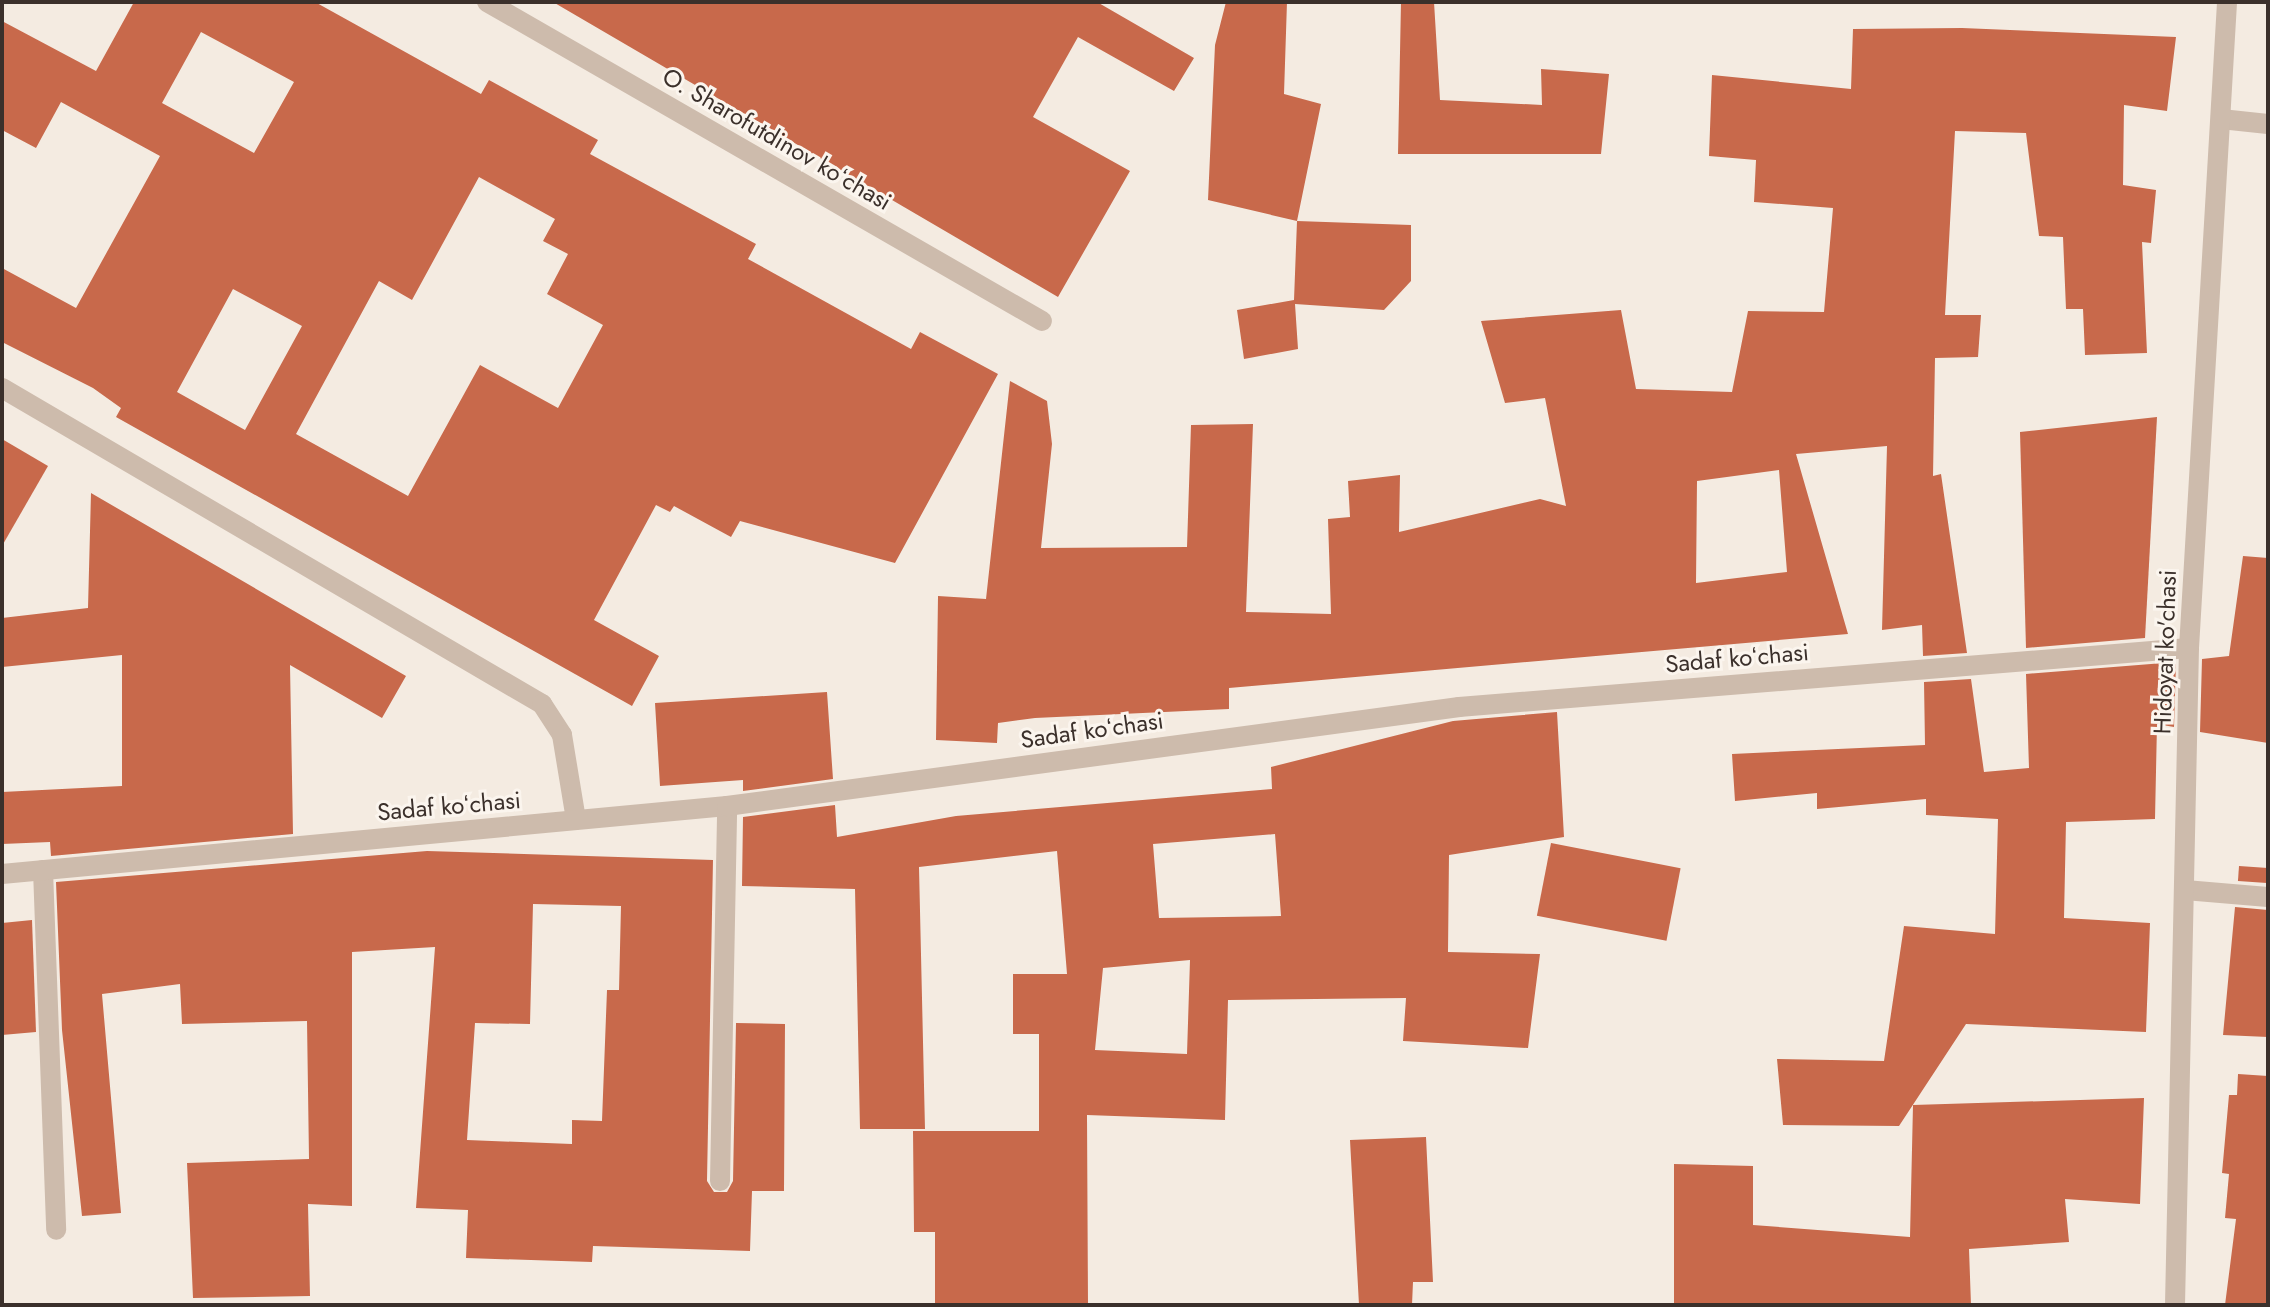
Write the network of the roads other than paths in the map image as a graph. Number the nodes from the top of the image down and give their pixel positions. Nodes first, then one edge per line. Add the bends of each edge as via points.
1 (487, 2) edge
2 (2227, 2) edge
3 (2221, 119) junction
4 (2268, 124) edge
5 (1042, 321) dead end
6 (2, 388) edge
7 (2189, 648) junction
8 (727, 806) junction
9 (576, 820) junction
10 (43, 870) junction
11 (2, 874) edge
12 (2185, 890) junction
13 (2268, 897) edge
14 (720, 1181) dead end
15 (56, 1230) dead end
16 (2175, 1305) edge

1 - 5 street, O. Sharofutdinov koʻchasi
2 - 3 street, Hidoyat ko'chasi
3 - 4 street
3 - 7 street, Hidoyat ko'chasi
6 - 9 street via 542,704 562,735
7 - 8 street, Sadaf koʻchasi via 1459,707
7 - 12 street, Hidoyat ko'chasi
8 - 9 street, Sadaf koʻchasi
8 - 14 street
9 - 10 street, Sadaf koʻchasi
10 - 11 street, Sadaf koʻchasi
10 - 15 street
12 - 13 street
12 - 16 street, Hidoyat ko'chasi

